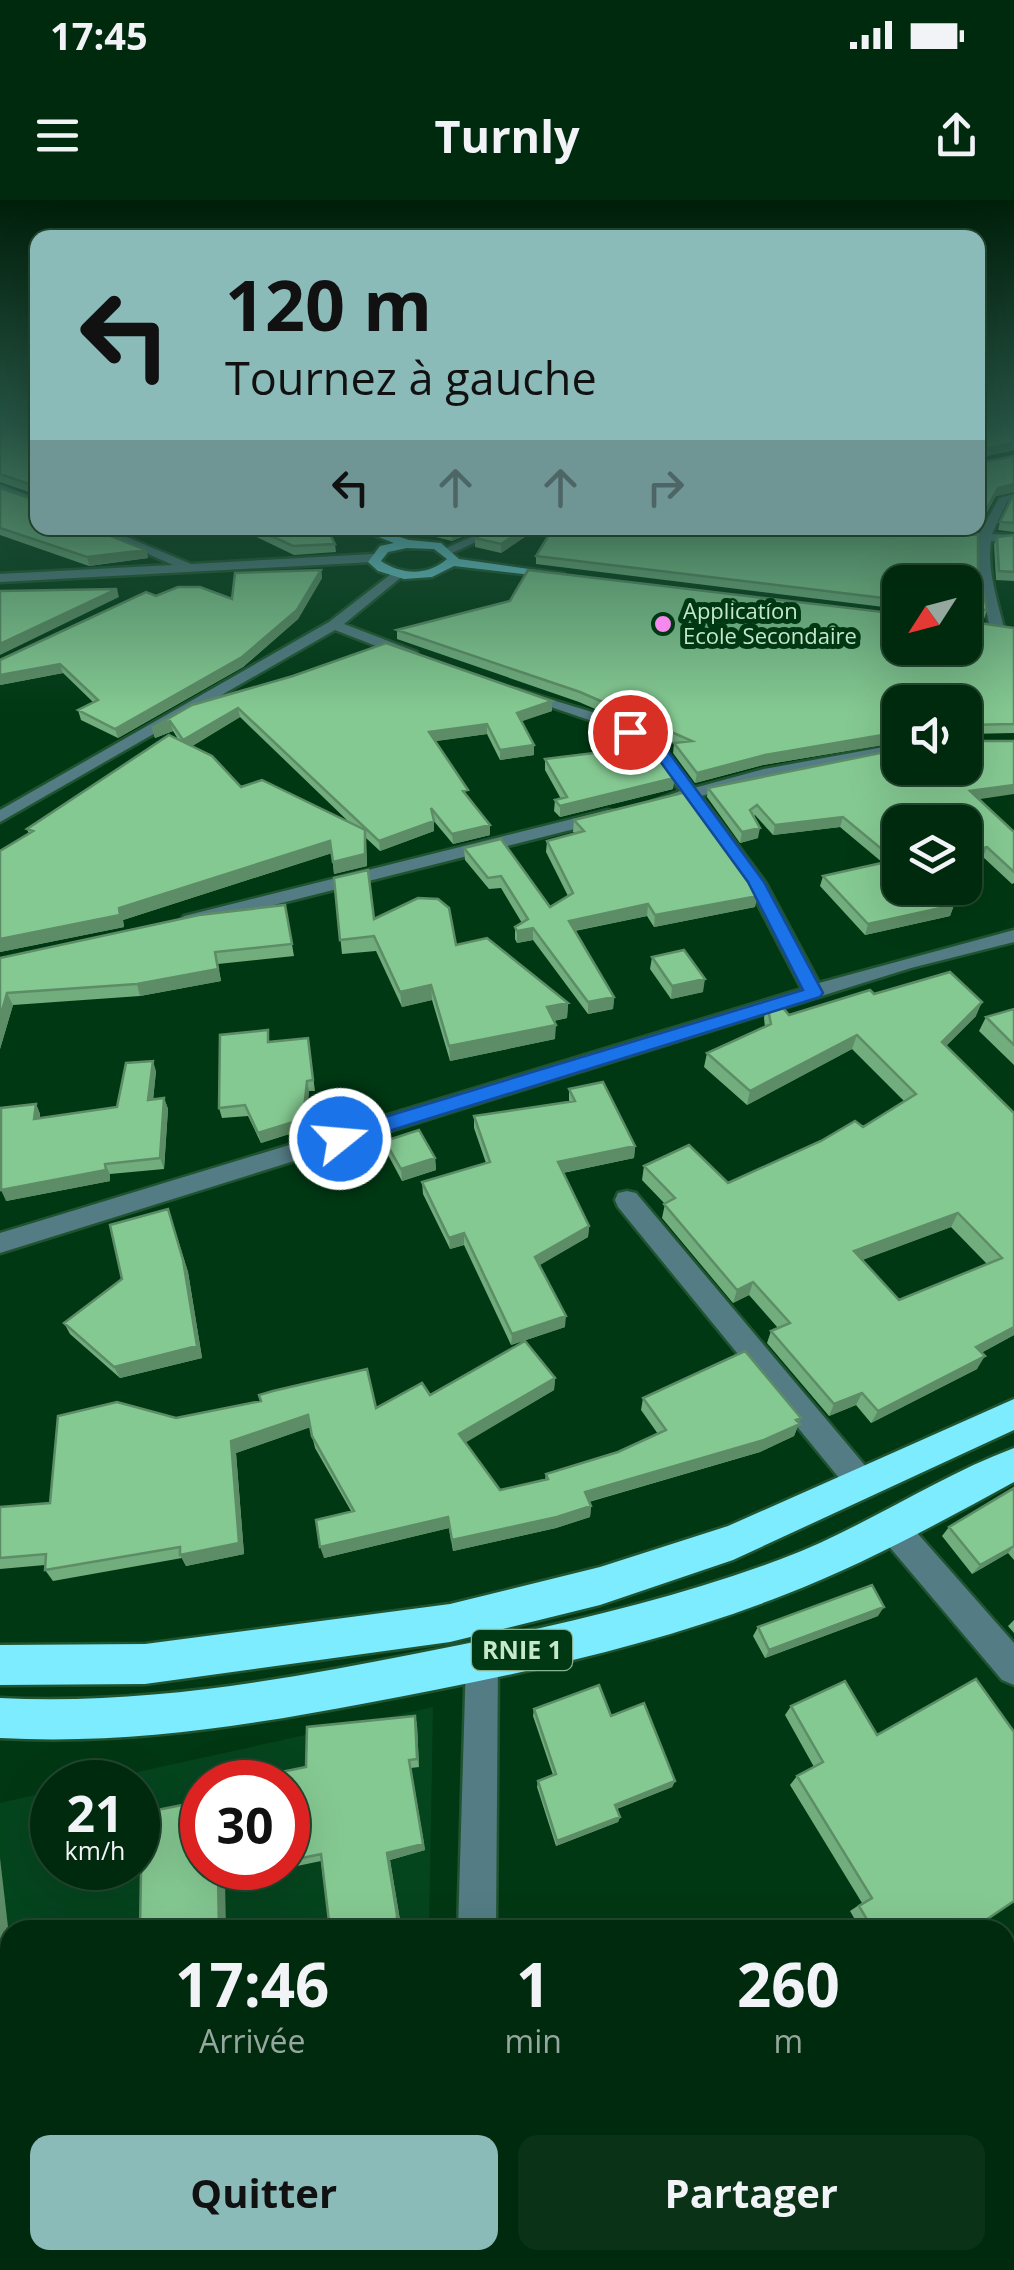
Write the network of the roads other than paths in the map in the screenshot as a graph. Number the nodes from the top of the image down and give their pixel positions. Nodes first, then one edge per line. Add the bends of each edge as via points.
1 (112, 535) edge
2 (382, 535) edge
3 (488, 535) edge
4 (948, 535) edge
5 (984, 535) edge
6 (982, 538) junction
7 (1014, 540) edge
8 (407, 544) junction
9 (450, 556) junction
10 (373, 558) junction
11 (195, 570) junction
12 (399, 574) junction
13 (566, 575) edge
14 (0, 578) edge
15 (160, 587) dead end
16 (334, 626) junction
17 (982, 626) edge
18 (997, 628) junction
19 (1014, 630) edge
20 (437, 664) edge
21 (508, 688) edge
22 (882, 752) edge
23 (691, 794) junction
24 (0, 817) edge
25 (163, 927) edge
26 (1014, 936) edge
27 (814, 993) junction
28 (627, 1200) dead end
29 (0, 1243) edge
30 (1014, 1414) edge
31 (1014, 1464) edge
32 (863, 1485) junction
33 (893, 1528) junction
34 (482, 1661) junction
35 (0, 1665) edge
36 (1014, 1668) edge
37 (0, 1718) edge
38 (477, 1920) edge

1 - 11 street
2 - 8 main road
3 - 9 street
4 - 6 street
5 - 6 street
6 - 7 street
6 - 18 street
8 - 9 main road
8 - 10 main road
9 - 12 main road via 426,574
9 - 13 main road
10 - 11 street
10 - 12 main road
11 - 14 street
11 - 15 street
12 - 16 street
16 - 20 street
16 - 24 street
17 - 18 main road
18 - 19 main road
21 - 23 street via 653,744 656,758
22 - 23 street
23 - 25 street
23 - 27 street via 756,882
26 - 27 street
27 - 29 street
28 - 32 street
30 - 32 highway, RNIE 1
31 - 33 highway, RNIE 1
32 - 35 highway, RNIE 1 via 733,1542 600,1586 450,1623 145,1664
33 - 34 highway, RNIE 1 via 748,1590
33 - 36 street
34 - 37 highway, RNIE 1 via 173,1717
34 - 38 street

